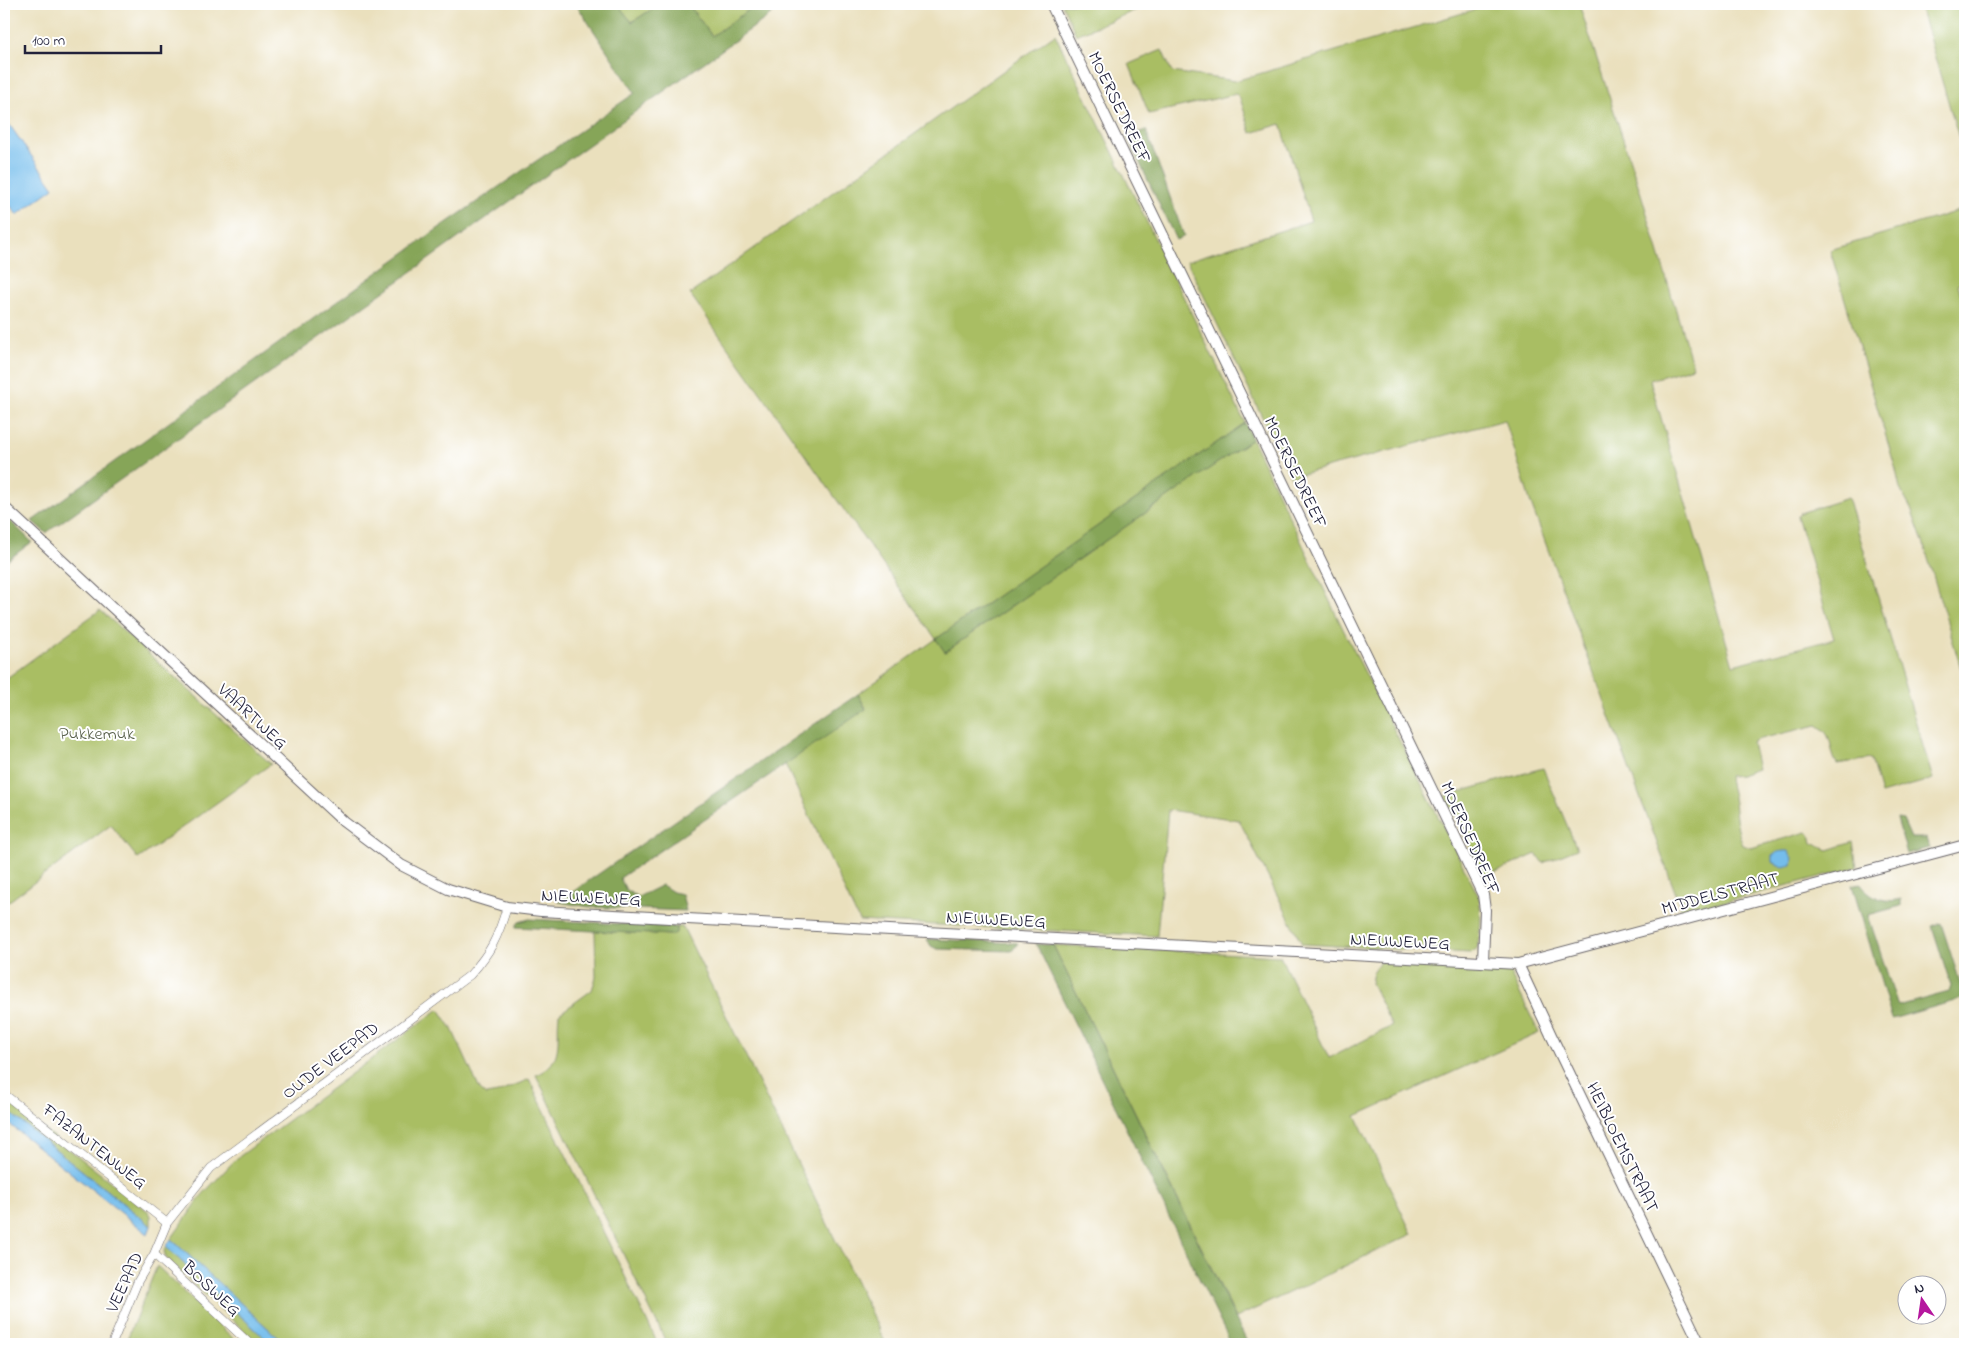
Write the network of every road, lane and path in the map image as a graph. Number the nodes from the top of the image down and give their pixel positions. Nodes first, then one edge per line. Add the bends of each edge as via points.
1 (1051, 4) edge
2 (4, 508) edge
3 (1965, 845) edge
4 (507, 907) junction
5 (1483, 961) junction
6 (1518, 964) junction
7 (4, 1094) edge
8 (167, 1222) junction
9 (162, 1232) joint
10 (154, 1254) junction
11 (112, 1344) edge
12 (250, 1344) edge
13 (1700, 1344) edge

1 - 5 street, MOERSEDREEF via 1483,895
2 - 4 street, VAARTWEG via 344,822 401,865 448,889
3 - 6 street, MIDDELSTRAAT
4 - 5 street, NIEUWEWEG
4 - 8 street, OUDE VEEPAD via 499,934 470,975 211,1168
5 - 6 street, MIDDELSTRAAT
6 - 13 street, HEIBLOEMSTRAAT
7 - 8 street, FAZANTENWEG
8 - 9 street, OUDE VEEPAD
9 - 10 street, VEEPAD
10 - 11 street, VEEPAD via 138,1281
10 - 12 street, BOSWEG

